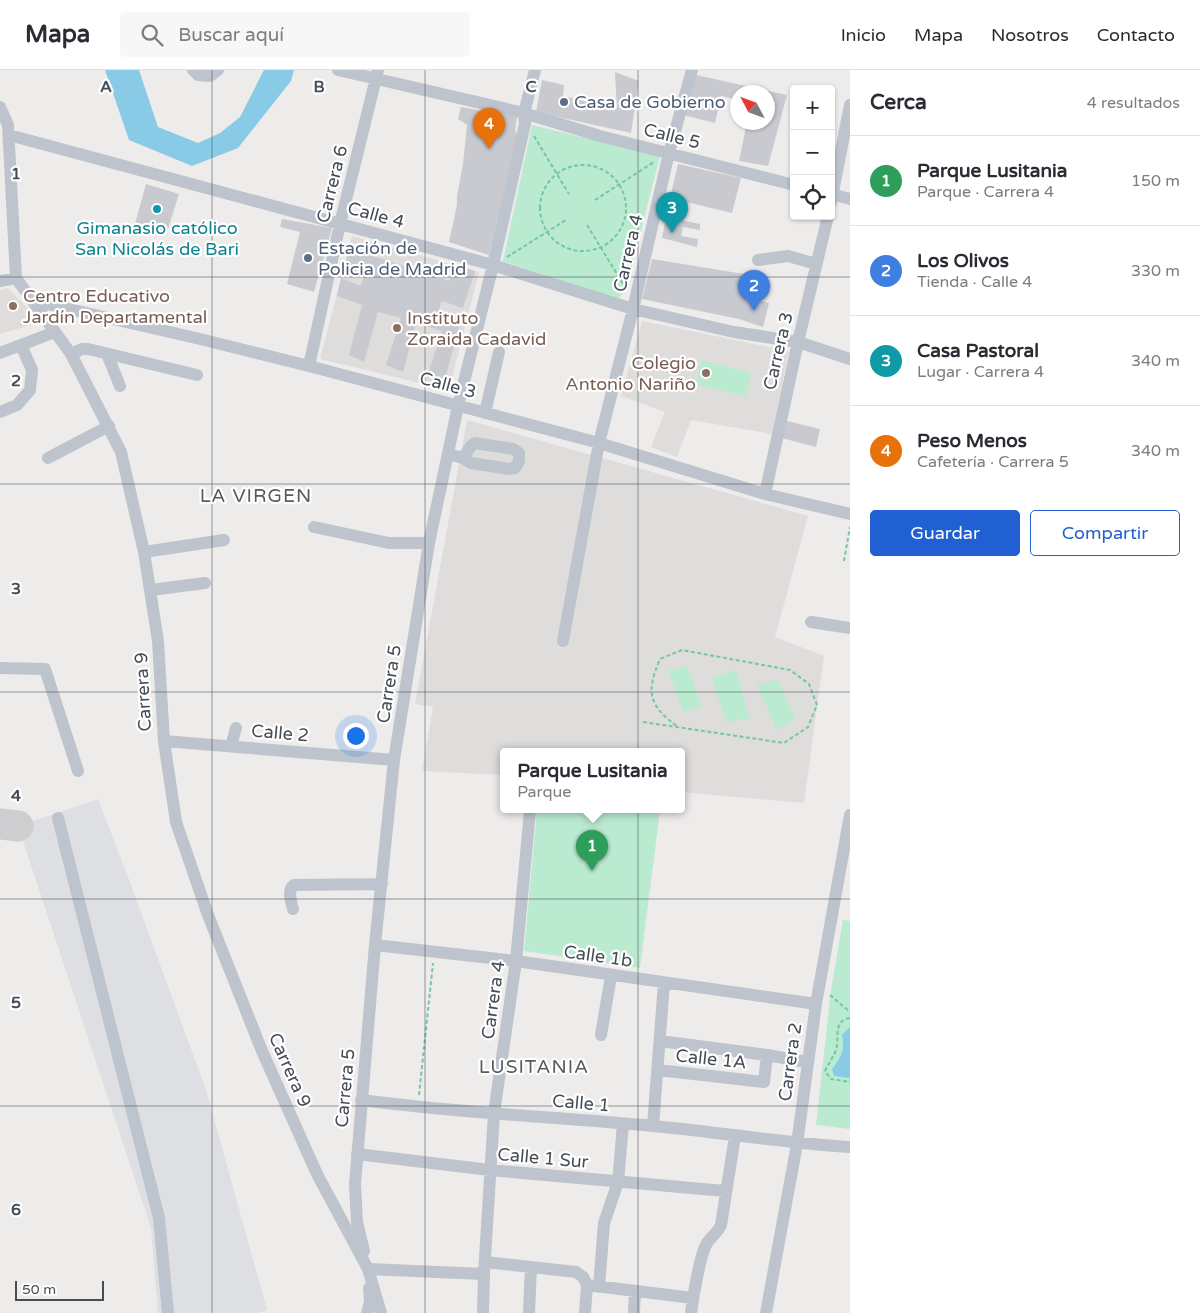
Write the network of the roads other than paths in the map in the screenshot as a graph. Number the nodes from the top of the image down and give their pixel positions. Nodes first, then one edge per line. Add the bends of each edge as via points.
1 (193, 70) edge
2 (218, 70) edge
3 (338, 70) edge
4 (535, 70) edge
5 (692, 70) edge
6 (377, 75) edge
7 (850, 105) edge
8 (0, 107) edge
9 (524, 114) junction
10 (847, 133) edge
11 (9, 135) junction
12 (669, 153) junction
13 (790, 184) edge
14 (835, 184) edge
15 (835, 197) edge
16 (850, 198) edge
17 (827, 220) edge
18 (340, 224) junction
19 (758, 260) dead end
20 (497, 263) junction
21 (816, 264) junction
22 (16, 278) junction
23 (0, 282) edge
24 (34, 301) junction
25 (634, 306) junction
26 (55, 332) junction
27 (798, 342) junction
28 (21, 345) junction
29 (499, 352) dead end
30 (0, 353) edge
31 (71, 354) junction
32 (107, 354) junction
33 (850, 359) edge
34 (309, 366) junction
35 (197, 375) dead end
36 (120, 386) dead end
37 (458, 406) junction
38 (0, 412) edge
39 (485, 413) junction
40 (109, 426) junction
41 (599, 443) junction
42 (448, 454) junction
43 (48, 458) dead end
44 (463, 458) dead end
45 (765, 494) junction
46 (850, 514) edge
47 (314, 527) dead end
48 (224, 540) dead end
49 (429, 543) junction
50 (144, 552) junction
51 (205, 583) dead end
52 (151, 590) junction
53 (811, 622) dead end
54 (850, 628) edge
55 (563, 640) dead end
56 (0, 668) edge
57 (236, 728) dead end
58 (164, 741) junction
59 (230, 746) junction
60 (394, 760) junction
61 (78, 771) dead end
62 (530, 813) edge
63 (850, 815) edge
64 (58, 818) dead end
65 (382, 884) junction
66 (292, 909) dead end
67 (375, 945) junction
68 (516, 962) junction
69 (611, 976) junction
70 (664, 983) junction
71 (817, 997) junction
72 (601, 1035) dead end
73 (660, 1041) junction
74 (767, 1055) junction
75 (807, 1062) junction
76 (658, 1070) junction
77 (361, 1100) junction
78 (494, 1114) junction
79 (623, 1124) junction
80 (653, 1126) junction
81 (735, 1136) junction
82 (796, 1144) junction
83 (850, 1147) edge
84 (357, 1154) junction
85 (490, 1170) junction
86 (618, 1182) junction
87 (726, 1191) junction
88 (532, 1267) junction
89 (484, 1268) junction
90 (368, 1269) junction
91 (593, 1286) junction
92 (636, 1291) junction
93 (693, 1298) junction
94 (168, 1313) edge
95 (367, 1313) edge
96 (381, 1313) edge
97 (483, 1313) edge
98 (529, 1313) edge
99 (584, 1313) edge
100 (634, 1313) edge
101 (691, 1313) edge
102 (766, 1313) edge

1 - 2 street via 198,75 210,76
3 - 6 street, Calle 5
4 - 9 street, Carrera 5
5 - 12 street, Carrera 4
6 - 9 street, Calle 5
6 - 18 street, Carrera 6
7 - 10 street
8 - 11 street
9 - 12 street, Calle 5
9 - 20 street, Carrera 5 via 525,124
10 - 14 street
11 - 18 street, Calle 4
11 - 22 street
12 - 13 street, Calle 5
12 - 25 street, Carrera 4
15 - 16 street
17 - 21 street, Carrera 3
18 - 20 street, Calle 4
18 - 34 street, Carrera 6
19 - 21 street via 788,256
20 - 25 street, Calle 4
20 - 37 street, Carrera 5
21 - 27 street, Carrera 3
22 - 23 street
22 - 24 street, Carrera 9
24 - 26 street, Carrera 9
24 - 34 street, Calle 3
25 - 27 street, Calle 4 via 734,332
25 - 41 street, Carrera 4
26 - 28 street
26 - 31 street, Carrera 9
27 - 33 street, Calle 4
27 - 45 street, Carrera 3
28 - 30 street
28 - 38 street via 32,370 30,390 17,405
29 - 39 street
31 - 32 street via 88,349
31 - 40 street, Carrera 9
32 - 35 street
32 - 36 street
34 - 37 street, Calle 3
37 - 39 street, Calle 3
37 - 42 street, Carrera 5
39 - 41 street, Calle 3
40 - 43 street
40 - 50 street, Carrera 9 via 121,452
41 - 45 street, Calle 3
41 - 55 street, Carrera 4
42 - 44 street
42 - 49 street, Carrera 5
45 - 46 street, Calle 3
47 - 49 street via 389,543
48 - 50 street
49 - 60 street, Carrera 5
50 - 52 street, Carrera 9
51 - 52 street
52 - 58 street, Carrera 9 via 158,641
53 - 54 street
56 - 61 street via 45,669
57 - 59 street
58 - 59 street, Calle 2
58 - 90 street, Carrera 9 via 176,822 208,915 262,1051 317,1174
59 - 60 street, Calle 2
60 - 65 street, Carrera 5
62 - 68 street, Carrera 4
63 - 71 street, Carrera 2
64 - 94 street via 159,1218
65 - 66 street via 294,885 290,891
65 - 67 street, Carrera 5
67 - 68 street, Calle 1b
67 - 77 street, Carrera 5
68 - 69 street, Calle 1b
68 - 78 street, Carrera 4
69 - 70 street, Calle 1b
69 - 72 street
70 - 71 street, Calle 1b
70 - 73 street
71 - 75 street, Carrera 2
73 - 74 street
73 - 76 street
74 - 75 street
74 - 76 street, Calle 1A via 764,1082
75 - 82 street, Carrera 2
76 - 80 street
77 - 78 street, Calle 1
77 - 84 street, Carrera 5
78 - 79 street, Calle 1
78 - 85 street, Carrera 4
79 - 80 street, Calle 1
79 - 86 street
80 - 81 street, Calle 1
81 - 82 street, Calle 1
81 - 87 street
82 - 83 street, Calle 1
82 - 102 street, Carrera 2
84 - 85 street, Calle 1 Sur
84 - 90 street, Carrera 5 via 357,1222
85 - 86 street, Calle 1 Sur
85 - 89 street, Carrera 4
86 - 87 street, Calle 1 Sur
86 - 91 street via 604,1223
87 - 93 street via 722,1224 706,1244
88 - 89 street
88 - 91 street via 576,1272
88 - 98 street
89 - 90 street
89 - 97 street, Carrera 4
90 - 95 street, Carrera 5 via 370,1302
90 - 96 street
91 - 92 street
91 - 99 street
92 - 93 street
92 - 100 street
93 - 101 street

